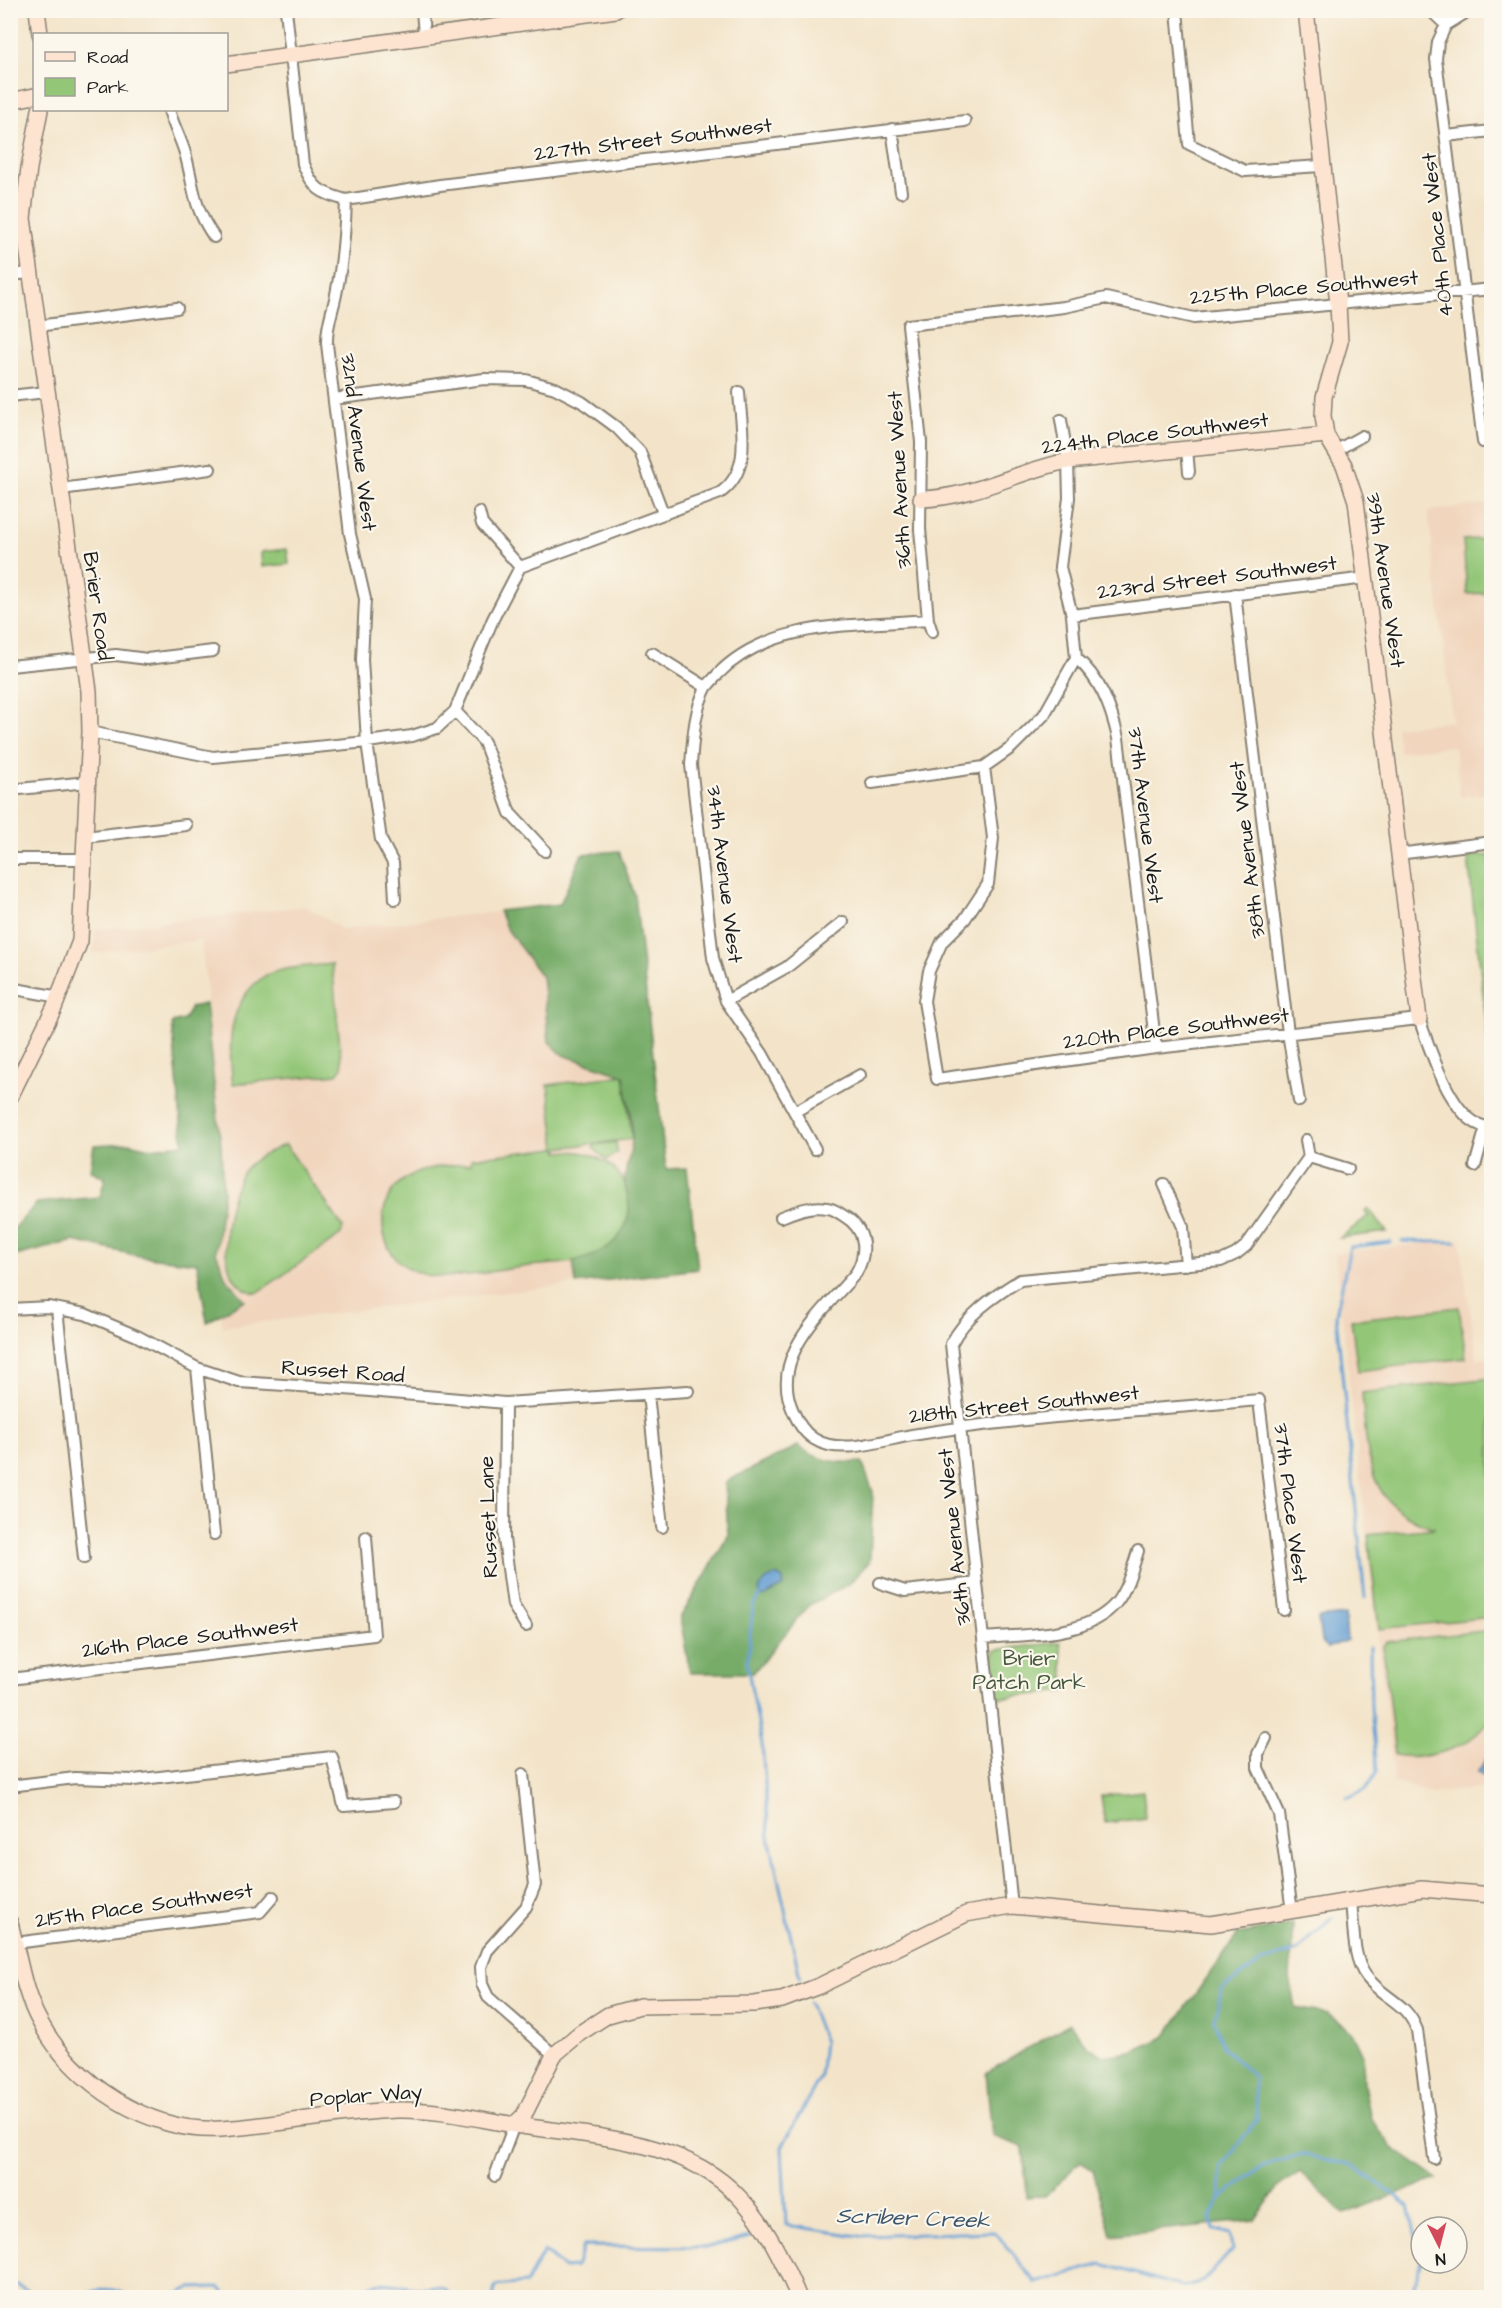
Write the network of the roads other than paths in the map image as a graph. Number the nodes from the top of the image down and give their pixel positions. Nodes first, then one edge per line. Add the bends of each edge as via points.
1 (38, 10) edge
2 (286, 10) edge
3 (422, 10) edge
4 (616, 10) edge
5 (1177, 10) edge
6 (1306, 10) edge
7 (1430, 10) edge
8 (1470, 10) edge
9 (1446, 26) junction
10 (40, 33) edge
11 (424, 35) junction
12 (291, 55) junction
13 (228, 64) edge
14 (33, 96) edge
15 (10, 101) edge
16 (40, 111) edge
17 (169, 111) edge
18 (965, 121) dead end
19 (892, 129) junction
20 (1491, 131) edge
21 (1446, 136) junction
22 (1321, 166) junction
23 (901, 192) dead end
24 (345, 200) junction
25 (214, 237) dead end
26 (29, 273) junction
27 (10, 275) edge
28 (1491, 289) edge
29 (1462, 292) junction
30 (1338, 304) junction
31 (177, 308) dead end
32 (908, 325) joint
33 (37, 326) junction
34 (46, 392) junction
35 (739, 392) dead end
36 (10, 396) edge
37 (334, 399) junction
38 (1062, 420) dead end
39 (1326, 435) junction
40 (1362, 436) dead end
41 (1487, 441) edge
42 (1186, 449) junction
43 (1335, 451) junction
44 (1068, 461) junction
45 (210, 469) dead end
46 (1189, 472) dead end
47 (61, 489) junction
48 (921, 500) junction
49 (479, 512) dead end
50 (663, 513) junction
51 (520, 567) junction
52 (1366, 578) junction
53 (1236, 594) junction
54 (1072, 615) junction
55 (928, 620) junction
56 (932, 632) dead end
57 (213, 651) dead end
58 (652, 653) dead end
59 (84, 657) junction
60 (1076, 658) junction
61 (10, 666) edge
62 (706, 687) junction
63 (456, 711) junction
64 (90, 732) junction
65 (367, 742) junction
66 (984, 767) junction
67 (87, 782) junction
68 (872, 783) dead end
69 (10, 790) edge
70 (186, 825) dead end
71 (85, 837) junction
72 (1491, 842) edge
73 (545, 851) dead end
74 (1398, 854) junction
75 (10, 859) edge
76 (84, 859) junction
77 (395, 899) dead end
78 (843, 922) dead end
79 (10, 988) edge
80 (59, 997) junction
81 (726, 1001) junction
82 (1419, 1019) junction
83 (1288, 1034) junction
84 (1156, 1048) junction
85 (860, 1075) dead end
86 (10, 1097) edge
87 (1299, 1101) dead end
88 (796, 1111) junction
89 (1489, 1127) edge
90 (1306, 1140) dead end
91 (815, 1149) dead end
92 (1309, 1157) junction
93 (1475, 1166) dead end
94 (1348, 1169) dead end
95 (1164, 1184) dead end
96 (781, 1216) dead end
97 (1186, 1265) junction
98 (10, 1309) edge
99 (57, 1309) junction
100 (197, 1368) junction
101 (688, 1391) dead end
102 (648, 1394) junction
103 (1259, 1400) joint
104 (505, 1403) junction
105 (962, 1427) junction
106 (662, 1527) dead end
107 (214, 1534) dead end
108 (366, 1537) dead end
109 (1138, 1551) dead end
110 (84, 1558) dead end
111 (880, 1583) dead end
112 (977, 1583) junction
113 (1284, 1610) dead end
114 (526, 1626) dead end
115 (984, 1638) junction
116 (10, 1679) edge
117 (1266, 1738) dead end
118 (523, 1774) dead end
119 (10, 1786) edge
120 (394, 1802) dead end
121 (1491, 1895) edge
122 (273, 1897) dead end
123 (1351, 1902) junction
124 (1012, 1906) junction
125 (1292, 1912) junction
126 (10, 1923) edge
127 (15, 1943) junction
128 (554, 2055) junction
129 (513, 2125) junction
130 (1434, 2158) dead end
131 (495, 2176) dead end
132 (799, 2298) edge

1 - 10 street
2 - 12 street
3 - 11 street
4 - 11 street
5 - 22 street via 1189,144 1245,171
6 - 22 street, 39th Avenue West
7 - 9 street
8 - 9 street
9 - 21 street, 40th Place West via 1438,42 1436,59
11 - 12 street
12 - 13 street
12 - 24 street via 303,164 310,182 325,195
14 - 15 street
16 - 26 street, Brier Road via 23,218
17 - 25 street via 184,150 192,193 201,218
18 - 19 street, 227th Street Southwest
19 - 23 street
19 - 24 street, 227th Street Southwest
20 - 21 street
21 - 29 street, 40th Place West
22 - 30 street, 39th Avenue West
24 - 37 street, 32nd Avenue West via 345,243 326,328
26 - 27 street
26 - 33 street, Brier Road
28 - 29 street, 225th Place Southwest
29 - 30 street, 225th Place Southwest
29 - 41 street, 40th Place West
30 - 32 street, 225th Place Southwest via 1194,318 1106,298 1064,308
30 - 39 street, 39th Avenue West via 1340,342 1324,397
31 - 33 street
32 - 48 street, 36th Avenue West via 921,442
33 - 34 street, Brier Road
34 - 36 street
34 - 47 street, Brier Road
35 - 50 street via 742,462 732,485
37 - 50 street via 484,379 526,380 555,388 616,427 640,452
37 - 65 street, 32nd Avenue West via 350,534 365,599 362,659
38 - 44 street
39 - 42 street, 224th Place Southwest
39 - 43 street, 39th Avenue West
40 - 43 street
42 - 44 street, 224th Place Southwest
42 - 46 street
43 - 52 street, 39th Avenue West via 1356,501
44 - 48 street, 224th Place Southwest via 1030,470 978,491
44 - 54 street via 1069,498 1060,567
45 - 47 street
47 - 59 street, Brier Road
48 - 55 street, 36th Avenue West
49 - 51 street via 482,524
50 - 51 street
51 - 63 street
52 - 53 street, 223rd Street Southwest
52 - 74 street, 39th Avenue West
53 - 54 street, 223rd Street Southwest
53 - 83 street, 38th Avenue West
54 - 60 street
55 - 56 street, 36th Avenue West
55 - 62 street via 785,635 749,649
57 - 59 street via 147,659 116,655
58 - 62 street
59 - 61 street
59 - 64 street, Brier Road
60 - 66 street via 1044,715 1011,748
60 - 84 street, 37th Avenue West via 1099,684 1118,738
62 - 81 street, 34th Avenue West via 693,733 691,765 713,958
63 - 65 street via 437,728
63 - 73 street via 484,742 510,813
64 - 65 street via 213,757
64 - 67 street, Brier Road
65 - 77 street, 32nd Avenue West via 381,840 393,863
66 - 68 street
66 - 84 street, 220th Place Southwest via 993,838 988,884 965,919 942,942 928,971 924,1001 937,1079
67 - 69 street
67 - 71 street, Brier Road
70 - 71 street
71 - 76 street, Brier Road
72 - 74 street
74 - 82 street, 39th Avenue West
75 - 76 street
76 - 80 street, Brier Road via 80,941
78 - 81 street via 787,967
79 - 80 street
80 - 86 street, Brier Road
81 - 88 street, 34th Avenue West
82 - 83 street, 220th Place Southwest
82 - 89 street via 1454,1103 1469,1118
83 - 84 street, 220th Place Southwest
83 - 87 street, 38th Avenue West
85 - 88 street
88 - 91 street, 34th Avenue West
89 - 93 street
90 - 92 street
92 - 94 street
92 - 97 street via 1246,1246 1221,1261
95 - 97 street via 1182,1227
96 - 105 street, 218th Street Southwest via 803,1208 830,1208 855,1223 864,1242 864,1259 856,1273 792,1352 785,1374 786,1396 800,1427 814,1440 837,1446
97 - 105 street, 36th Avenue West via 1020,1280 998,1294 959,1329 951,1344
98 - 99 street, Russet Road
99 - 100 street, Russet Road via 85,1314
99 - 110 street
100 - 104 street, Russet Road via 239,1382
100 - 107 street
101 - 102 street, Russet Road
102 - 104 street, Russet Road
102 - 106 street
103 - 105 street, 218th Street Southwest
103 - 113 street, 37th Place West
104 - 114 street, Russet Lane via 504,1539 513,1605
105 - 112 street, 36th Avenue West
108 - 116 street, 216th Place Southwest via 374,1635
109 - 115 street via 1117,1602 1097,1618 1072,1629
111 - 112 street via 905,1591
112 - 115 street, 36th Avenue West
115 - 124 street, 36th Avenue West
117 - 125 street via 1258,1754 1258,1768 1281,1821
118 - 128 street via 535,1885 526,1906 488,1952 481,1967 482,1984 488,1997
119 - 120 street via 75,1778 134,1780 332,1757 344,1806
121 - 123 street via 1422,1889
122 - 127 street, 215th Place Southwest via 260,1912
123 - 125 street
123 - 130 street via 1358,1962 1365,1976 1407,2011 1417,2030
124 - 125 street via 1211,1924
124 - 128 street via 966,1914 782,2000 640,2006 608,2015
126 - 127 street, Poplar Way
127 - 129 street, Poplar Way via 32,2006 58,2049 76,2069 120,2102 169,2125 219,2129 397,2110 460,2114
128 - 129 street via 524,2115
129 - 131 street
129 - 132 street, Poplar Way via 656,2149 705,2170 738,2195 751,2211 771,2240

